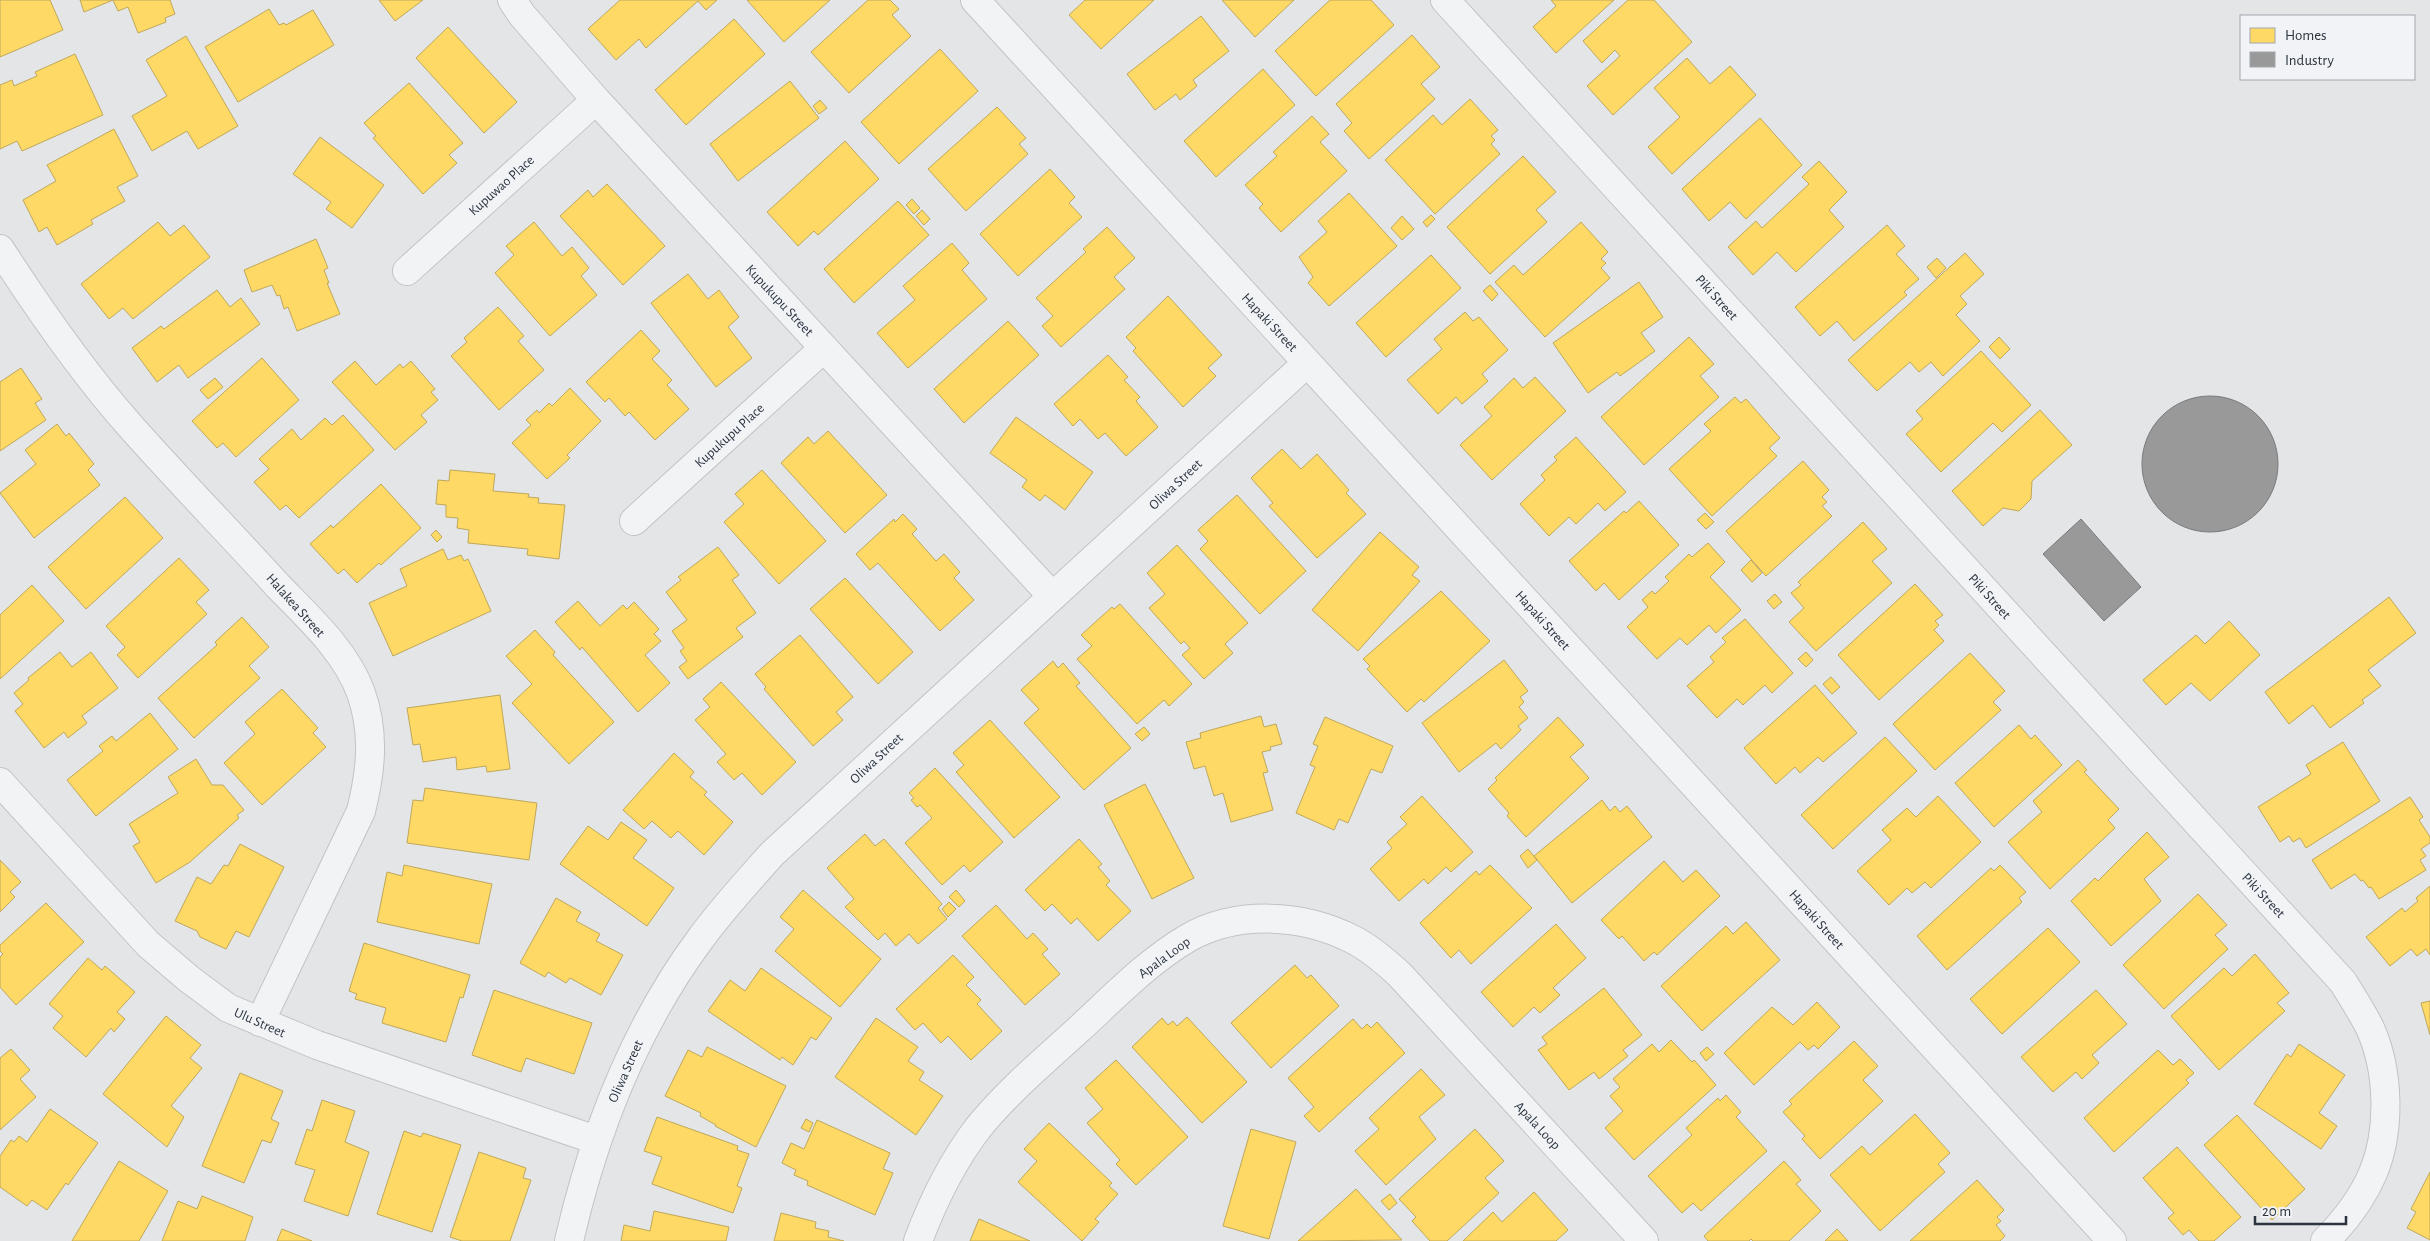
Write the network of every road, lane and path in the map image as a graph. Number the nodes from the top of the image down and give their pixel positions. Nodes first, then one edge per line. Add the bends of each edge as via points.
1 (512, 0) edge
2 (975, 0) edge
3 (1445, 0) edge
4 (596, 100) junction
5 (0, 249) edge
6 (407, 272) dead end
7 (824, 348) junction
8 (1308, 363) junction
9 (634, 521) dead end
10 (1052, 596) junction
11 (0, 782) edge
12 (260, 1022) junction
13 (596, 1140) junction
14 (569, 1241) edge
15 (918, 1241) edge
16 (1644, 1241) edge
17 (2112, 1241) edge
18 (2325, 1241) edge

1 - 4 street, Kupukupu Street
2 - 8 street, Hapaki Street
3 - 18 street, Piki Street via 2343,982 2371,1030 2384,1083 2385,1113 2382,1142 2373,1172 2358,1201
4 - 6 street, Kupuwao Place
4 - 7 street, Kupukupu Street
5 - 12 street, Halakea Street via 59,337 131,427 322,633 350,671 360,692 371,739 368,782 361,811
7 - 9 street, Kupukupu Place
7 - 10 street, Kupukupu Street
8 - 10 street, Oliwa Street
8 - 17 street, Hapaki Street
10 - 13 street, Oliwa Street via 772,854 736,894 701,938 642,1032
11 - 12 street, Ulu Street via 148,944 228,1008
12 - 13 street, Ulu Street via 317,1046
13 - 14 street, Oliwa Street
15 - 16 street, Apala Loop via 954,1164 978,1128 1007,1095 1143,970 1190,937 1219,925 1274,918 1330,929 1376,954 1400,975

